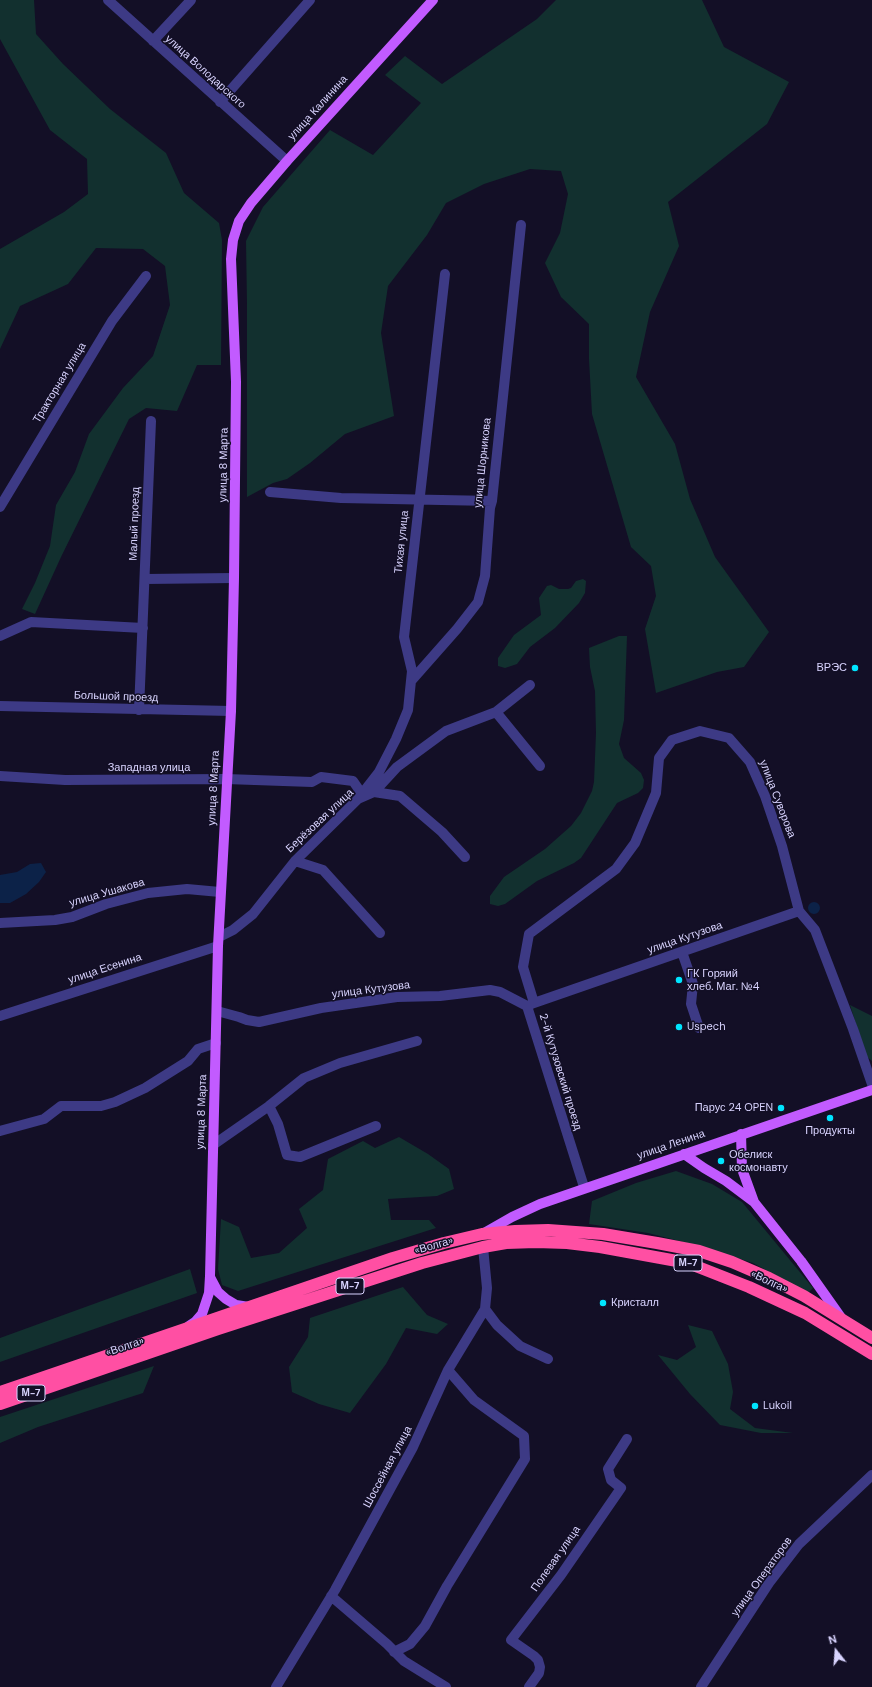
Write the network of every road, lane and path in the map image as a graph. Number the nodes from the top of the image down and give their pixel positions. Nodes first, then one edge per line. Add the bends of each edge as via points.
1 (108, 0) edge
2 (191, 0) edge
3 (310, 0) edge
4 (433, 0) edge
5 (153, 41) junction
6 (220, 102) junction
7 (287, 161) junction
8 (521, 225) dead end
9 (233, 240) joint
10 (445, 274) dead end
11 (146, 276) dead end
12 (151, 421) dead end
13 (270, 492) dead end
14 (419, 500) junction
15 (492, 501) junction
16 (0, 507) edge
17 (234, 578) junction
18 (145, 579) junction
19 (143, 628) junction
20 (1, 635) edge
21 (412, 680) junction
22 (530, 685) dead end
23 (0, 706) edge
24 (139, 710) junction
25 (231, 711) junction
26 (496, 712) junction
27 (540, 766) dead end
28 (0, 776) edge
29 (226, 779) junction
30 (374, 792) junction
31 (360, 797) junction
32 (465, 857) dead end
33 (295, 861) junction
34 (220, 892) junction
35 (799, 911) junction
36 (0, 923) edge
37 (380, 933) dead end
38 (218, 941) junction
39 (682, 952) junction
40 (523, 967) joint
41 (531, 1005) junction
42 (217, 1011) junction
43 (0, 1016) edge
44 (699, 1028) dead end
45 (417, 1041) dead end
46 (216, 1043) junction
47 (872, 1084) edge
48 (872, 1090) edge
49 (269, 1106) junction
50 (376, 1126) dead end
51 (0, 1131) edge
52 (741, 1134) junction
53 (213, 1145) junction
54 (684, 1154) junction
55 (742, 1169) junction
56 (726, 1181) junction
57 (584, 1187) junction
58 (754, 1202) junction
59 (482, 1234) junction
60 (483, 1247) junction
61 (210, 1276) junction
62 (250, 1307) junction
63 (485, 1309) junction
64 (844, 1321) junction
65 (186, 1329) junction
66 (872, 1338) edge
67 (872, 1354) edge
68 (548, 1359) dead end
69 (448, 1370) junction
70 (0, 1392) edge
71 (0, 1404) edge
72 (627, 1439) dead end
73 (872, 1475) edge
74 (331, 1596) junction
75 (394, 1652) junction
76 (276, 1687) edge
77 (446, 1687) edge
78 (529, 1687) edge
79 (701, 1687) edge

1 - 5 street, улица Володарского
2 - 5 street
3 - 6 street
4 - 7 main road, улица Калинина
5 - 6 street, улица Володарского
6 - 7 street, улица Володарского
7 - 9 main road, улица Калинина via 250,203
8 - 15 street, улица Шорникова
9 - 17 main road, улица 8 Марта via 231,259 236,382
10 - 14 street, Тихая улица
11 - 16 street, Тракторная улица via 112,321
12 - 18 street, Малый проезд
13 - 14 street via 341,498
14 - 15 street
14 - 21 street, Тихая улица via 404,636
15 - 21 street, улица Шорникова via 485,576 478,602
17 - 18 street
17 - 25 main road, улица 8 Марта
18 - 19 street, Малый проезд
19 - 20 street via 31,622
19 - 24 street, Малый проезд
21 - 31 street, Тихая улица via 408,710 396,739 379,772
22 - 26 street, Берёзовая улица
23 - 24 street, Большой проезд
24 - 25 street, Большой проезд
25 - 29 main road, улица 8 Марта
26 - 27 street
26 - 30 street, Берёзовая улица via 446,730 397,767
28 - 29 street, Западная улица via 65,780
29 - 31 street, Западная улица via 312,782 321,777 353,781
29 - 34 main road, улица 8 Марта
30 - 31 street, Берёзовая улица
30 - 32 street via 400,796 442,832
31 - 33 street, Берёзовая улица
33 - 37 street via 323,870
33 - 38 street, Берёзовая улица via 253,914
34 - 36 street, улица Ушакова via 187,889 148,893 106,904 72,917
34 - 38 main road, улица 8 Марта
35 - 39 street, улица Кутузова
35 - 40 street, улица Суворова via 782,846 750,762 729,738 700,730 672,740 659,758 656,793 635,843 616,868 529,934
35 - 47 street, улица Суворова via 815,930
38 - 42 main road, улица 8 Марта
38 - 43 street, улица Есенина
39 - 41 street, улица Кутузова
39 - 44 street via 693,984 690,1004
40 - 41 street, 2-й Кутузовский проезд
41 - 42 street, улица Кутузова via 490,990 440,996 397,997 321,1008 259,1022
41 - 57 street, 2-й Кутузовский проезд
42 - 46 main road, улица 8 Марта
45 - 49 street via 340,1063 304,1078
46 - 51 street via 198,1049 182,1065 145,1088 115,1102 101,1106 61,1106 44,1119
46 - 53 main road, улица 8 Марта
48 - 52 main road, улица Ленина
49 - 50 street via 278,1124 286,1155 300,1157
49 - 53 street
52 - 54 main road, улица Ленина
52 - 55 main road
53 - 61 main road, улица 8 Марта
54 - 56 main road
54 - 57 main road, улица Ленина
55 - 56 main road via 736,1179
55 - 58 main road
56 - 58 main road
57 - 59 main road, улица Ленина via 529,1208
58 - 64 main road
59 - 62 highway, «Волга» / М-7 via 393,1258
59 - 64 highway, «Волга» / М-7 via 515,1231 576,1232 699,1251 769,1278
60 - 63 street, Шоссейная улица via 487,1288
60 - 67 highway, «Волга» / М-7 via 506,1243 567,1243 688,1263 805,1313
60 - 71 highway, «Волга» / М-7 via 350,1286
61 - 62 main road via 218,1292 226,1299 236,1305
61 - 65 main road, улица 8 Марта via 209,1293 202,1314
62 - 65 highway, «Волга» / М-7
63 - 68 street via 497,1325 520,1346
63 - 69 street, Шоссейная улица
64 - 66 highway, «Волга» / М-7
65 - 70 highway, «Волга» / М-7
69 - 74 street, Шоссейная улица via 413,1447
69 - 75 street via 474,1400 524,1436 525,1459 446,1586 425,1626 410,1644
72 - 78 street, Полевая улица via 608,1469 610,1480 621,1488 562,1575 512,1640 538,1660 539,1673
73 - 79 street, улица Операторов via 799,1544 769,1583
74 - 75 street
74 - 76 street, Шоссейная улица
75 - 77 street

